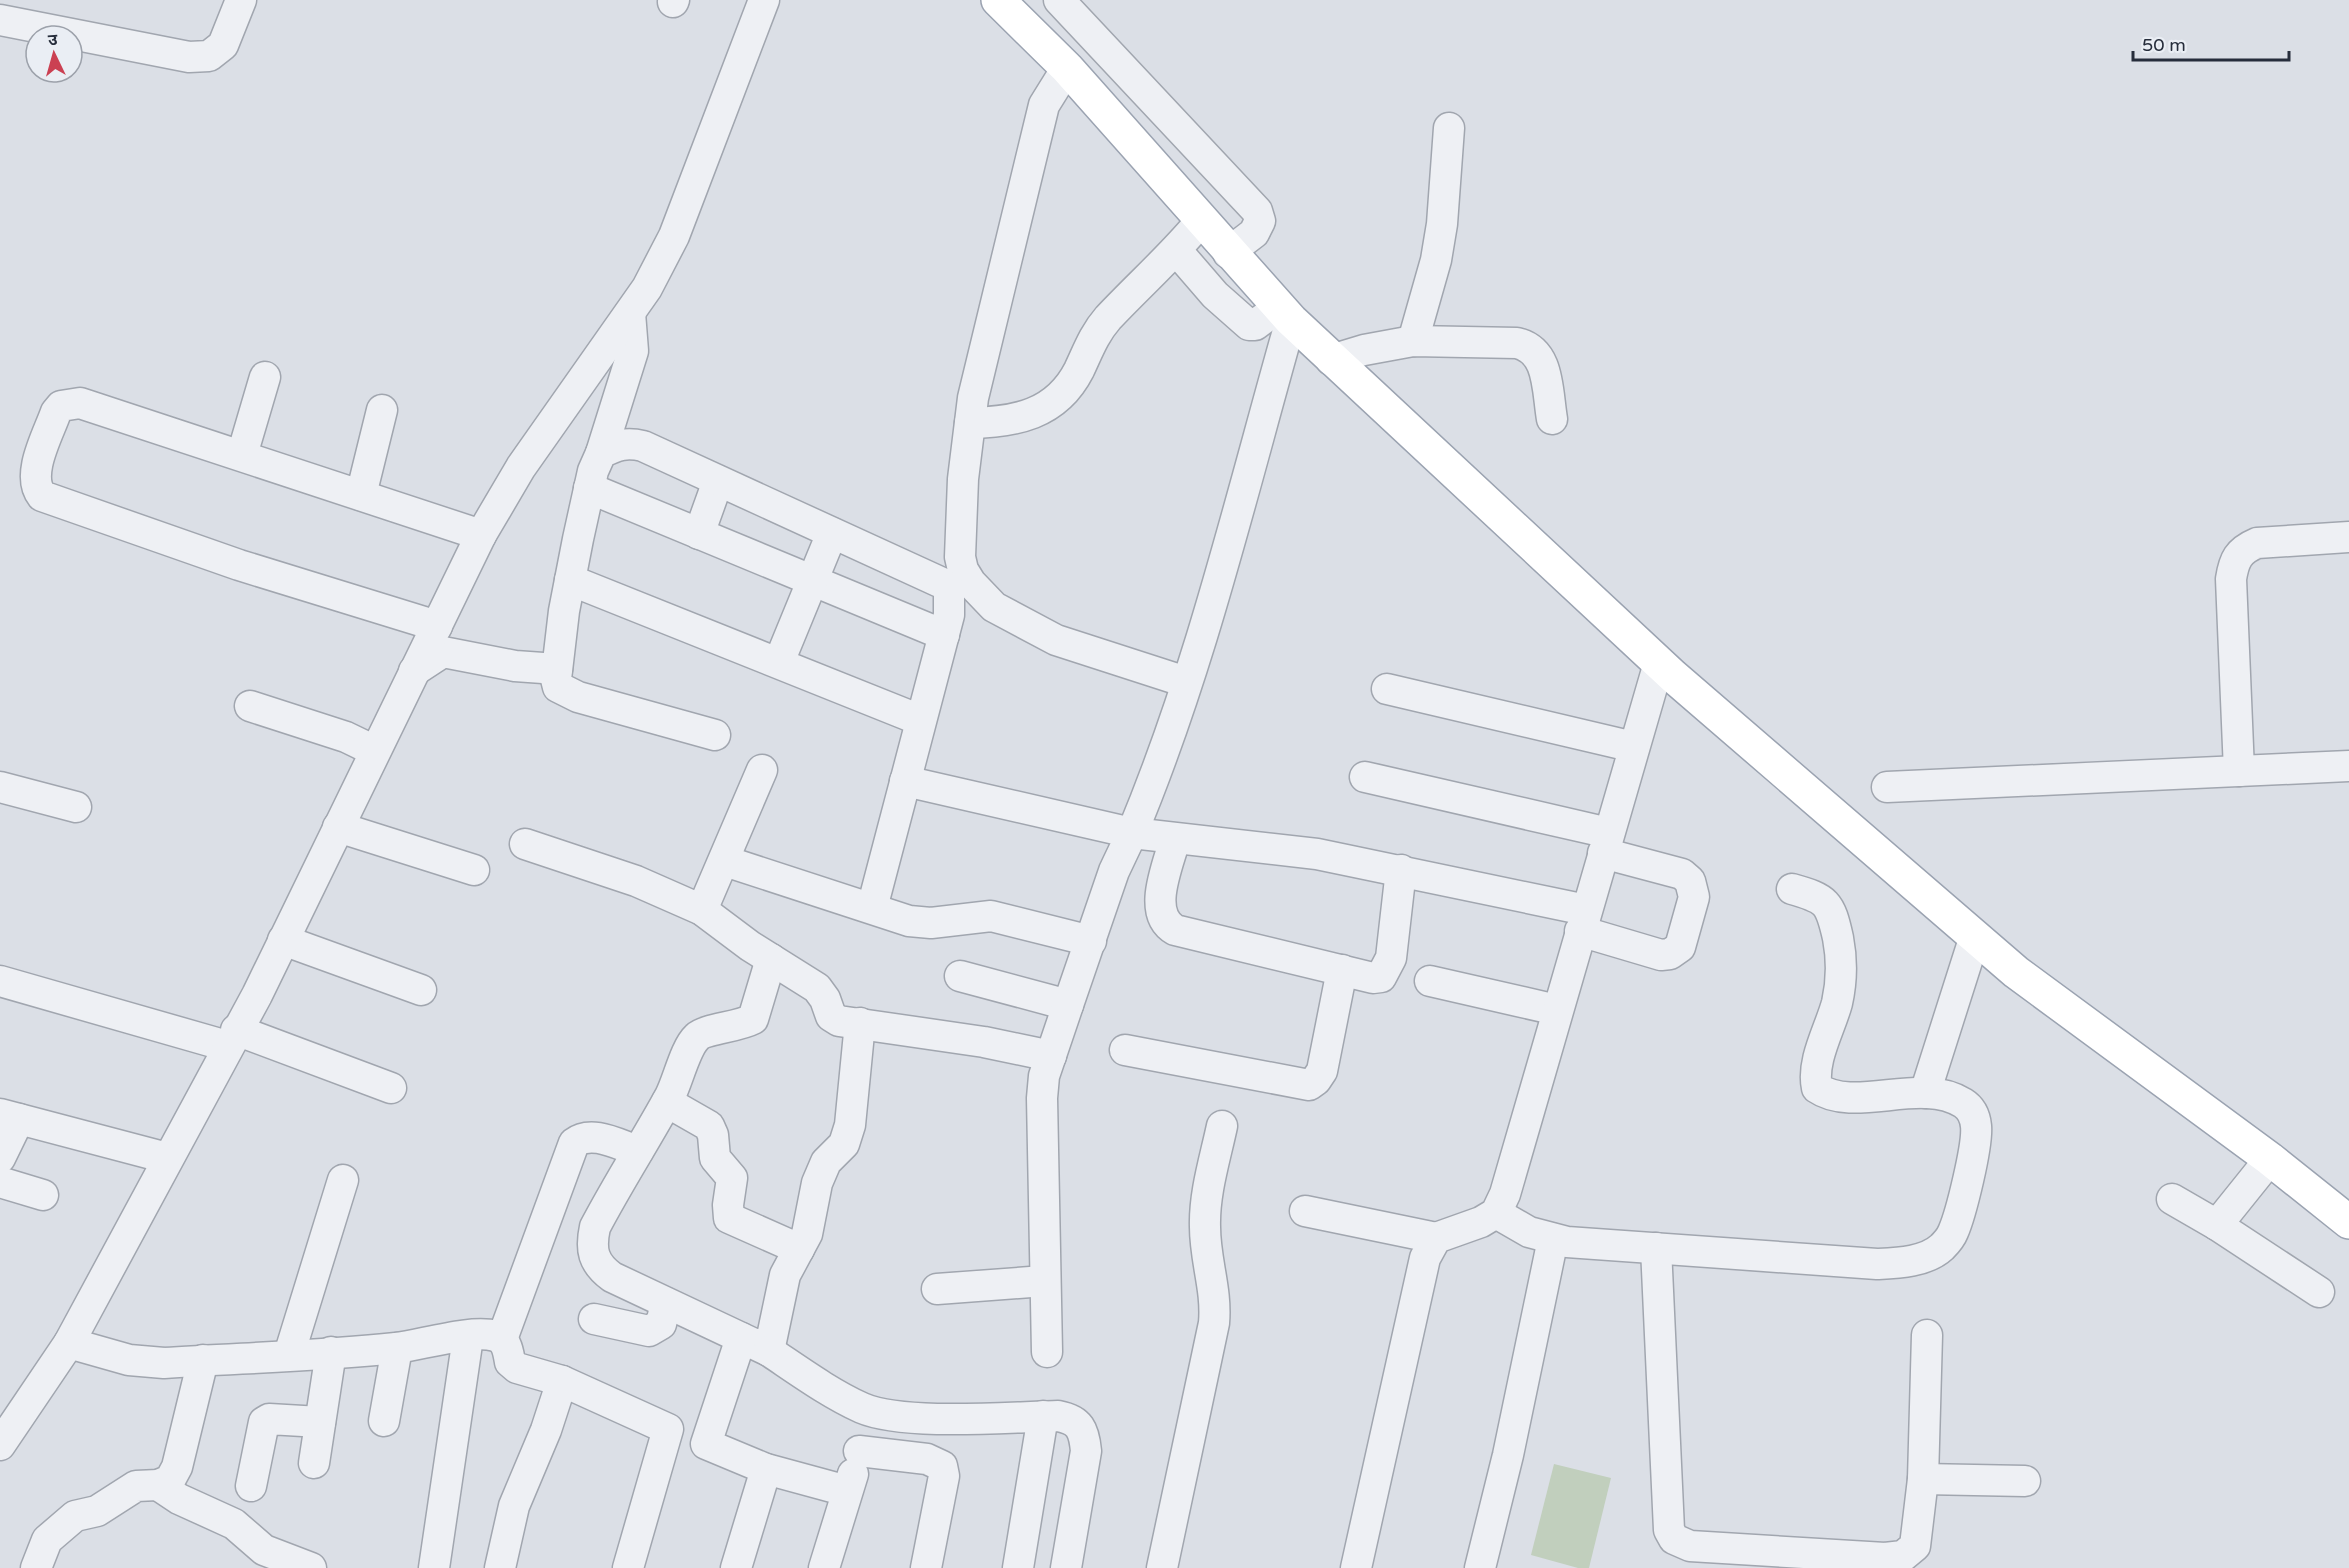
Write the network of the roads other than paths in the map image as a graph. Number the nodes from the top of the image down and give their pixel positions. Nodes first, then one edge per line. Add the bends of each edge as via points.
1 (241, 0) edge
2 (764, 0) edge
3 (998, 0) edge
4 (1064, 2) edge
5 (0, 20) edge
6 (1036, 36) junction
7 (1067, 68) junction
8 (1449, 128) dead end
9 (1200, 222) junction
10 (1177, 250) junction
11 (1237, 262) junction
12 (1215, 295) junction
13 (630, 312) junction
14 (1285, 314) junction
15 (1413, 341) junction
16 (1331, 360) junction
17 (265, 377) dead end
18 (382, 410) dead end
19 (1551, 419) dead end
20 (970, 423) junction
21 (601, 453) junction
22 (242, 455) junction
23 (718, 481) junction
24 (589, 488) junction
25 (361, 495) junction
26 (831, 533) junction
27 (699, 534) junction
28 (481, 535) junction
29 (2349, 537) edge
30 (570, 580) junction
31 (812, 580) junction
32 (436, 626) junction
33 (944, 635) junction
34 (779, 662) junction
35 (1659, 663) junction
36 (557, 669) junction
37 (414, 671) junction
38 (1186, 682) junction
39 (1387, 689) dead end
40 (250, 706) dead end
41 (920, 720) junction
42 (715, 735) dead end
43 (1634, 747) junction
44 (375, 751) junction
45 (2349, 766) edge
46 (762, 770) dead end
47 (2239, 771) junction
48 (1365, 777) dead end
49 (905, 781) junction
50 (0, 787) edge
51 (1887, 787) dead end
52 (76, 807) dead end
53 (338, 827) junction
54 (1132, 833) junction
55 (1175, 839) junction
56 (1606, 843) junction
57 (525, 844) dead end
58 (725, 861) junction
59 (474, 870) dead end
60 (1401, 870) junction
61 (1792, 889) dead end
62 (872, 908) junction
63 (702, 910) junction
64 (1583, 920) junction
65 (1975, 936) junction
66 (283, 940) junction
67 (1091, 941) junction
68 (771, 959) junction
69 (1342, 970) junction
70 (960, 976) dead end
71 (0, 981) edge
72 (1430, 981) dead end
73 (421, 990) dead end
74 (1068, 1005) junction
75 (1557, 1010) junction
76 (860, 1023) junction
77 (232, 1038) junction
78 (1125, 1050) dead end
79 (1051, 1056) junction
80 (391, 1088) dead end
81 (1925, 1093) junction
82 (667, 1102) junction
83 (10, 1116) edge
84 (1222, 1126) dead end
85 (638, 1151) junction
86 (0, 1158) edge
87 (167, 1158) junction
88 (2270, 1160) junction
89 (343, 1180) dead end
90 (0, 1182) edge
91 (43, 1195) dead end
92 (2172, 1199) dead end
93 (1305, 1211) dead end
94 (1496, 1213) junction
95 (2349, 1222) edge
96 (2217, 1225) junction
97 (1436, 1238) junction
98 (1553, 1239) junction
99 (1656, 1248) junction
100 (799, 1250) junction
101 (1044, 1281) junction
102 (937, 1288) dead end
103 (2319, 1292) dead end
104 (666, 1303) junction
105 (594, 1318) dead end
106 (1927, 1335) dead end
107 (468, 1336) junction
108 (741, 1338) junction
109 (502, 1339) junction
110 (69, 1343) junction
111 (397, 1348) junction
112 (769, 1351) junction
113 (331, 1352) junction
114 (1047, 1352) dead end
115 (289, 1355) junction
116 (203, 1360) junction
117 (562, 1381) junction
118 (872, 1410) junction
119 (1043, 1416) junction
120 (384, 1421) dead end
121 (320, 1422) junction
122 (668, 1429) junction
123 (4, 1432) edge
124 (706, 1444) junction
125 (859, 1451) junction
126 (314, 1463) dead end
127 (766, 1469) junction
128 (1923, 1479) junction
129 (2025, 1481) dead end
130 (158, 1485) junction
131 (251, 1486) dead end
132 (847, 1491) junction
133 (1870, 1563) edge
134 (1169, 1567) edge
135 (36, 1568) edge
136 (311, 1568) edge
137 (434, 1568) edge
138 (500, 1568) edge
139 (628, 1568) edge
140 (736, 1568) edge
141 (824, 1568) edge
142 (926, 1568) edge
143 (1018, 1568) edge
144 (1066, 1568) edge
145 (1356, 1568) edge
146 (1480, 1568) edge

1 - 5 street via 223,45 209,56 189,57
2 - 13 street via 674,236
3 - 6 main road
4 - 6 street
4 - 11 street via 1257,211 1260,221
6 - 7 main road
7 - 9 main road
7 - 20 street via 1044,105
8 - 15 street via 1436,260
9 - 10 street
9 - 11 main road
10 - 12 street
10 - 20 street via 1107,320 1090,342 1066,389 1025,418
11 - 12 street
11 - 14 main road
12 - 14 street via 1249,326
13 - 21 street via 633,351
13 - 28 street via 521,467
14 - 16 main road
14 - 38 street
15 - 16 street
15 - 19 street via 1530,346 1543,364
16 - 35 main road
17 - 22 street
18 - 25 street
20 - 38 street via 960,557 970,583 994,607 1056,640
21 - 23 street via 618,444 643,446
21 - 24 street
22 - 25 street
22 - 32 street via 71,403 56,411 35,476 36,489 42,496 239,565
23 - 26 street
23 - 27 street
24 - 27 street
24 - 30 street
25 - 28 street
26 - 31 street
26 - 33 street via 949,589
27 - 31 street
28 - 32 street
29 - 47 street via 2257,543 2243,549 2234,561 2231,579
30 - 34 street
30 - 36 street
31 - 33 street
31 - 34 street
32 - 37 street
33 - 41 street
34 - 41 street
35 - 43 street
35 - 65 main road
36 - 37 street via 514,666 443,652
36 - 42 street via 562,692
37 - 44 street
38 - 54 street
39 - 43 street
40 - 44 street via 346,736
41 - 49 street
43 - 56 street
44 - 53 street
45 - 47 street
46 - 58 street
47 - 51 street
48 - 56 street
49 - 54 street
49 - 62 street
50 - 52 street
53 - 59 street
53 - 66 street
54 - 55 street
54 - 67 street via 1114,871
55 - 60 street via 1317,854
55 - 69 street via 1160,902 1165,924 1175,930
56 - 64 street
56 - 64 street via 1690,880 1694,897 1680,947 1661,955
57 - 63 street via 636,881
58 - 62 street
58 - 63 street
60 - 64 street
60 - 69 street via 1387,969 1381,977 1373,978
61 - 81 street via 1820,897 1829,906 1840,952 1837,1002 1817,1066 1817,1088 1826,1095 1847,1096
62 - 67 street via 923,923 991,916
63 - 68 street
64 - 75 street
65 - 81 street
65 - 88 main road via 2016,972
66 - 73 street
66 - 77 street
67 - 74 street
68 - 76 street via 817,988 831,1017
68 - 82 street via 753,1018 696,1037
69 - 78 street via 1322,1071 1309,1085
70 - 74 street
71 - 77 street
72 - 75 street
74 - 79 street
75 - 94 street via 1505,1194
76 - 79 street
76 - 100 street via 850,1125 844,1144 826,1162 817,1183 807,1234
77 - 80 street
77 - 87 street
79 - 101 street via 1042,1098
81 - 99 street via 1961,1101 1971,1108 1976,1124 1975,1146 1953,1234 1941,1248 1924,1257 1877,1264
82 - 85 street
82 - 100 street via 710,1126 715,1158 732,1178 729,1218
83 - 86 street
83 - 87 street
84 - 134 street via 1205,1226 1216,1298 1214,1323
85 - 104 street via 595,1227 593,1257 600,1269 612,1277
85 - 109 street via 592,1136 574,1143
87 - 110 street
88 - 95 main road
88 - 96 street
89 - 115 street
90 - 91 street
92 - 96 street
93 - 97 street
94 - 97 street
94 - 98 street via 1529,1232
96 - 103 street
97 - 145 street via 1419,1279
98 - 99 street
98 - 146 street
99 - 133 street via 1667,1512 1674,1539 1690,1546
100 - 112 street via 785,1275
101 - 102 street
101 - 114 street
104 - 105 street via 661,1324 649,1331
104 - 108 street
106 - 128 street
107 - 109 street
107 - 111 street
107 - 137 street
108 - 112 street
108 - 124 street
109 - 117 street via 510,1362 517,1368
110 - 116 street via 129,1360
110 - 123 street
111 - 113 street
111 - 120 street
112 - 118 street via 816,1383
113 - 115 street
113 - 121 street
115 - 116 street
116 - 130 street via 177,1467 170,1480
117 - 122 street
117 - 138 street via 514,1506
118 - 119 street via 907,1417
118 - 125 street
119 - 143 street
119 - 144 street via 1072,1419 1084,1433 1086,1451
121 - 126 street
121 - 131 street via 264,1422
122 - 124 street
122 - 139 street
124 - 127 street
125 - 132 street
125 - 142 street via 927,1459 942,1466 944,1476
127 - 132 street
127 - 140 street
128 - 129 street
128 - 133 street via 1915,1546 1903,1556
130 - 135 street via 136,1486 97,1511 75,1516 47,1540
130 - 136 street via 178,1499 234,1524 264,1550
132 - 141 street

